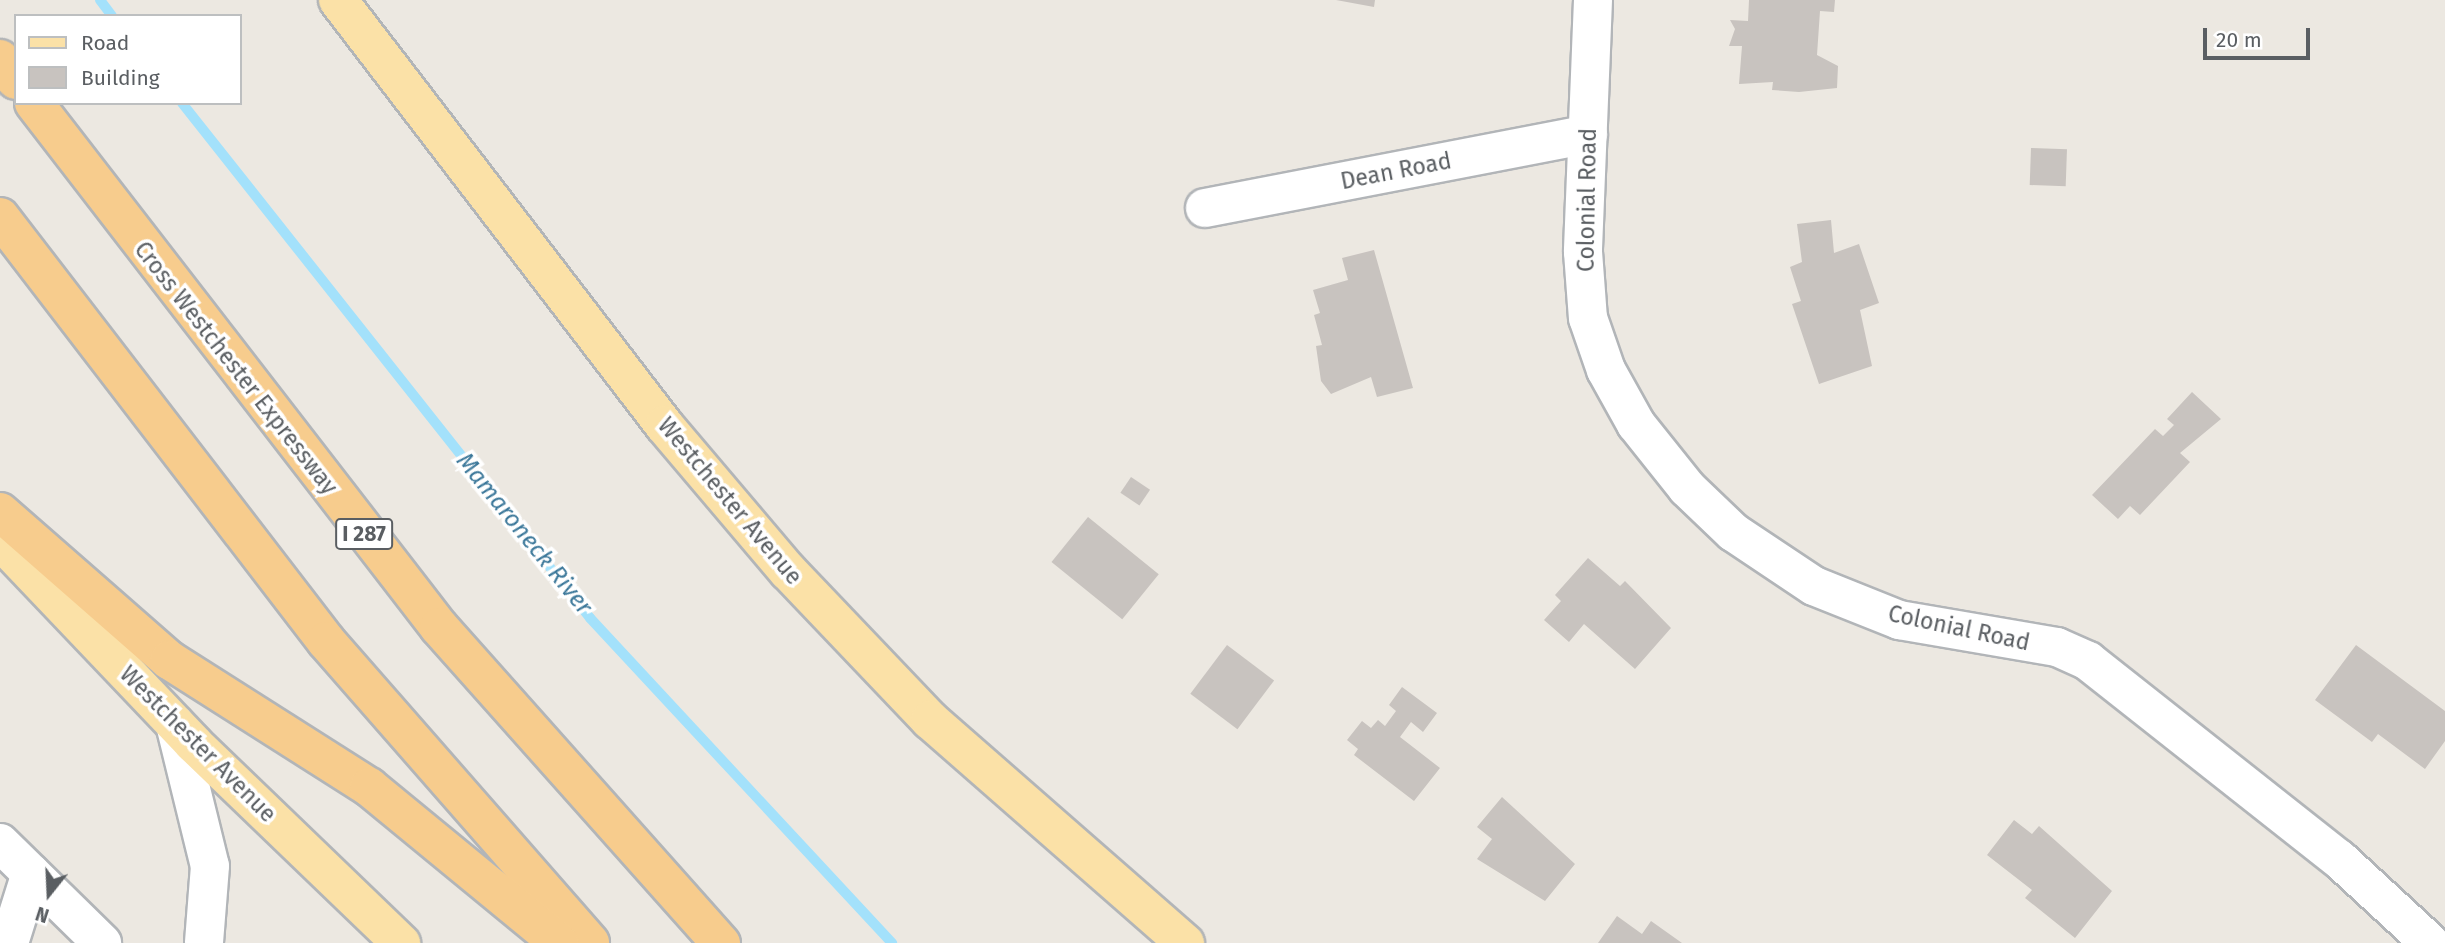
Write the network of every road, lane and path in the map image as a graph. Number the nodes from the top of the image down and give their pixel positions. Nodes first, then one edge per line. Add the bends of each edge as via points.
1 (338, 0) edge
2 (1593, 0) edge
3 (0, 59) edge
4 (14, 77) edge
5 (36, 105) edge
6 (1588, 134) junction
7 (1205, 208) dead end
8 (0, 217) edge
9 (0, 512) edge
10 (0, 540) edge
11 (175, 724) junction
12 (0, 842) edge
13 (31, 873) junction
14 (9, 943) edge
15 (102, 943) edge
16 (204, 943) edge
17 (401, 943) edge
18 (559, 943) edge
19 (590, 943) edge
20 (721, 943) edge
21 (1185, 943) edge
22 (2430, 943) edge

1 - 21 main road, Westchester Avenue via 664,425 788,571 930,720
2 - 6 street, Colonial Road
3 - 4 highway
5 - 20 highway, Cross Westchester Expressway / I 287 via 439,627
6 - 7 street, Dean Road
6 - 22 street, Colonial Road via 1583,253 1588,318 1606,370 1636,424 1733,532 1814,586 1899,620 2057,647 2088,661 2339,859
8 - 19 highway via 310,621
9 - 18 highway via 159,652 369,787
10 - 11 main road, Westchester Avenue
11 - 16 street via 210,866
11 - 17 main road, Westchester Avenue
12 - 13 street
13 - 14 street
13 - 15 street

